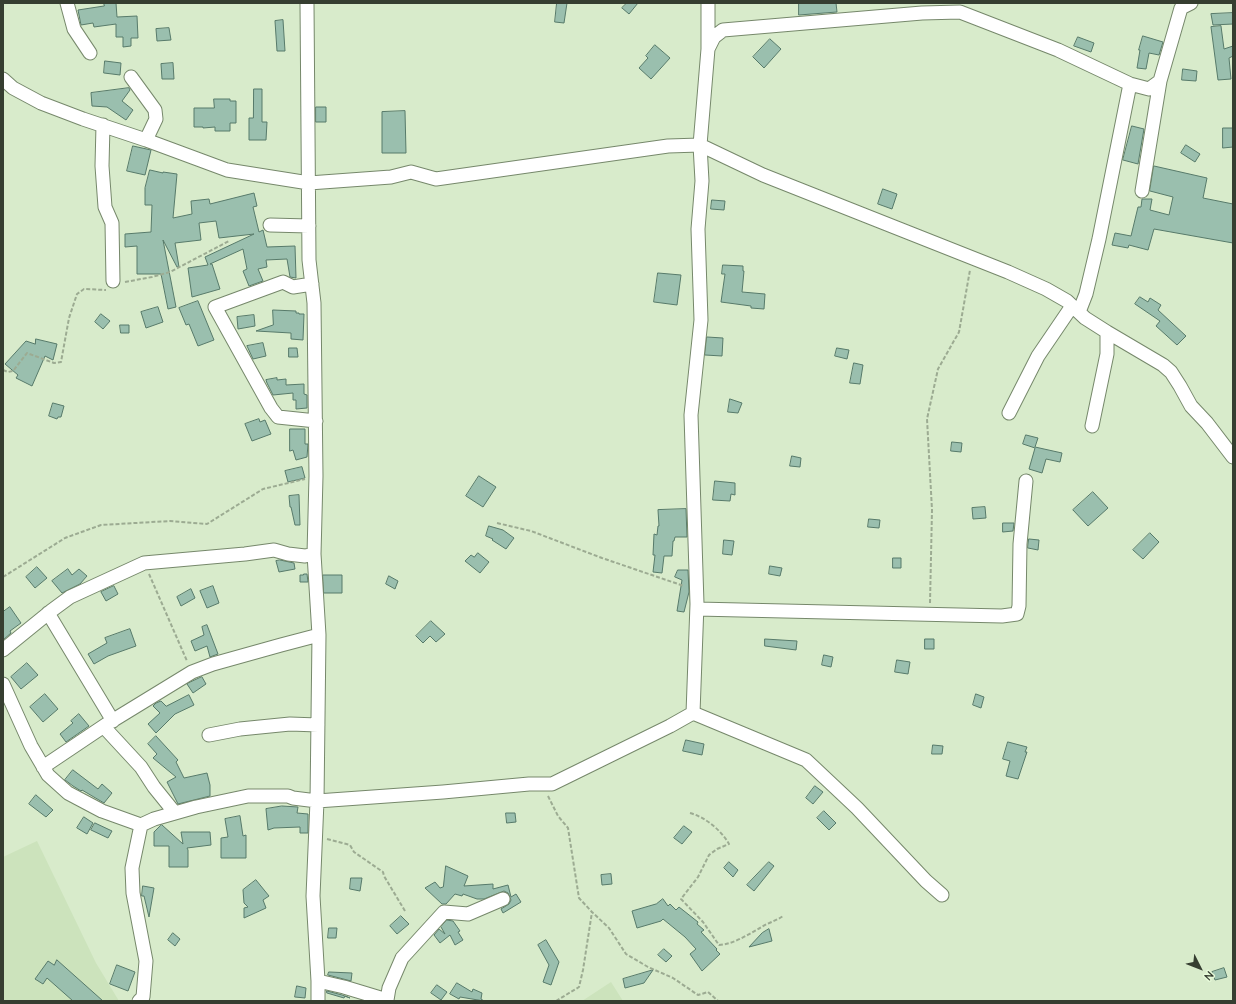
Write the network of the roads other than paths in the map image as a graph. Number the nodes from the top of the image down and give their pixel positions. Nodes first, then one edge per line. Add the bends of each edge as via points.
1 (67, 3) edge
2 (307, 3) edge
3 (708, 3) edge
4 (1191, 3) edge
5 (943, 8) edge
6 (708, 49) junction
7 (90, 53) dead end
8 (131, 77) dead end
9 (3, 79) edge
10 (1160, 81) junction
11 (1130, 84) junction
12 (102, 125) junction
13 (146, 140) junction
14 (700, 145) junction
15 (309, 183) junction
16 (1142, 191) dead end
17 (270, 225) dead end
18 (309, 226) junction
19 (113, 281) road end
20 (312, 284) junction
21 (1075, 309) junction
22 (1107, 332) junction
23 (1009, 413) dead end
24 (316, 421) junction
25 (1092, 426) dead end
26 (1233, 457) edge
27 (1026, 481) dead end
28 (314, 554) junction
29 (697, 608) junction
30 (48, 613) junction
31 (319, 635) junction
32 (3, 650) edge
33 (3, 684) edge
34 (693, 714) junction
35 (108, 724) junction
36 (318, 725) junction
37 (208, 735) dead end
38 (43, 767) junction
39 (317, 801) junction
40 (175, 813) junction
41 (141, 825) junction
42 (942, 895) dead end
43 (504, 899) dead end
44 (318, 981) junction
45 (139, 1001) edge
46 (318, 1001) edge

1 - 7 street via 74,30
2 - 15 street
3 - 6 street
4 - 10 street via 1181,8
5 - 6 street via 922,13 723,30 714,37
5 - 11 street via 960,12 1058,50
6 - 14 street
8 - 13 street via 155,110 156,119
9 - 12 street via 13,88 41,103
10 - 11 street via 1149,90
10 - 16 street
11 - 21 street via 1086,294
12 - 13 street
12 - 19 street via 102,172 105,207 112,223
13 - 15 street via 227,170
14 - 15 street via 668,146 436,179 411,172 391,177
14 - 21 street via 763,175 1046,289
14 - 29 street via 702,181 698,229 701,320 691,415
15 - 18 street
17 - 18 street
18 - 20 street
20 - 24 street
20 - 24 street via 293,287 283,282 215,307 278,417
21 - 22 street
21 - 23 street via 1038,356
22 - 25 street via 1107,354
22 - 26 street via 1171,372 1191,406
24 - 28 street
27 - 29 street via 1017,614 1002,616
28 - 30 street via 305,556 274,550 144,563 70,597
28 - 31 street
29 - 34 street
30 - 32 street
30 - 35 street
31 - 35 street via 250,653 192,672
31 - 36 street
33 - 38 street
34 - 39 street via 552,784
34 - 42 street via 806,760 858,808
35 - 38 street
35 - 40 street
36 - 37 street via 290,724
36 - 39 street
38 - 41 street via 68,793 102,811
39 - 40 street via 288,796 248,796 196,806
39 - 44 street via 312,896
40 - 41 street
41 - 45 street via 132,868 133,893 146,961 143,997
43 - 44 street via 468,914 444,912 402,958 389,988 387,1000
44 - 46 street

